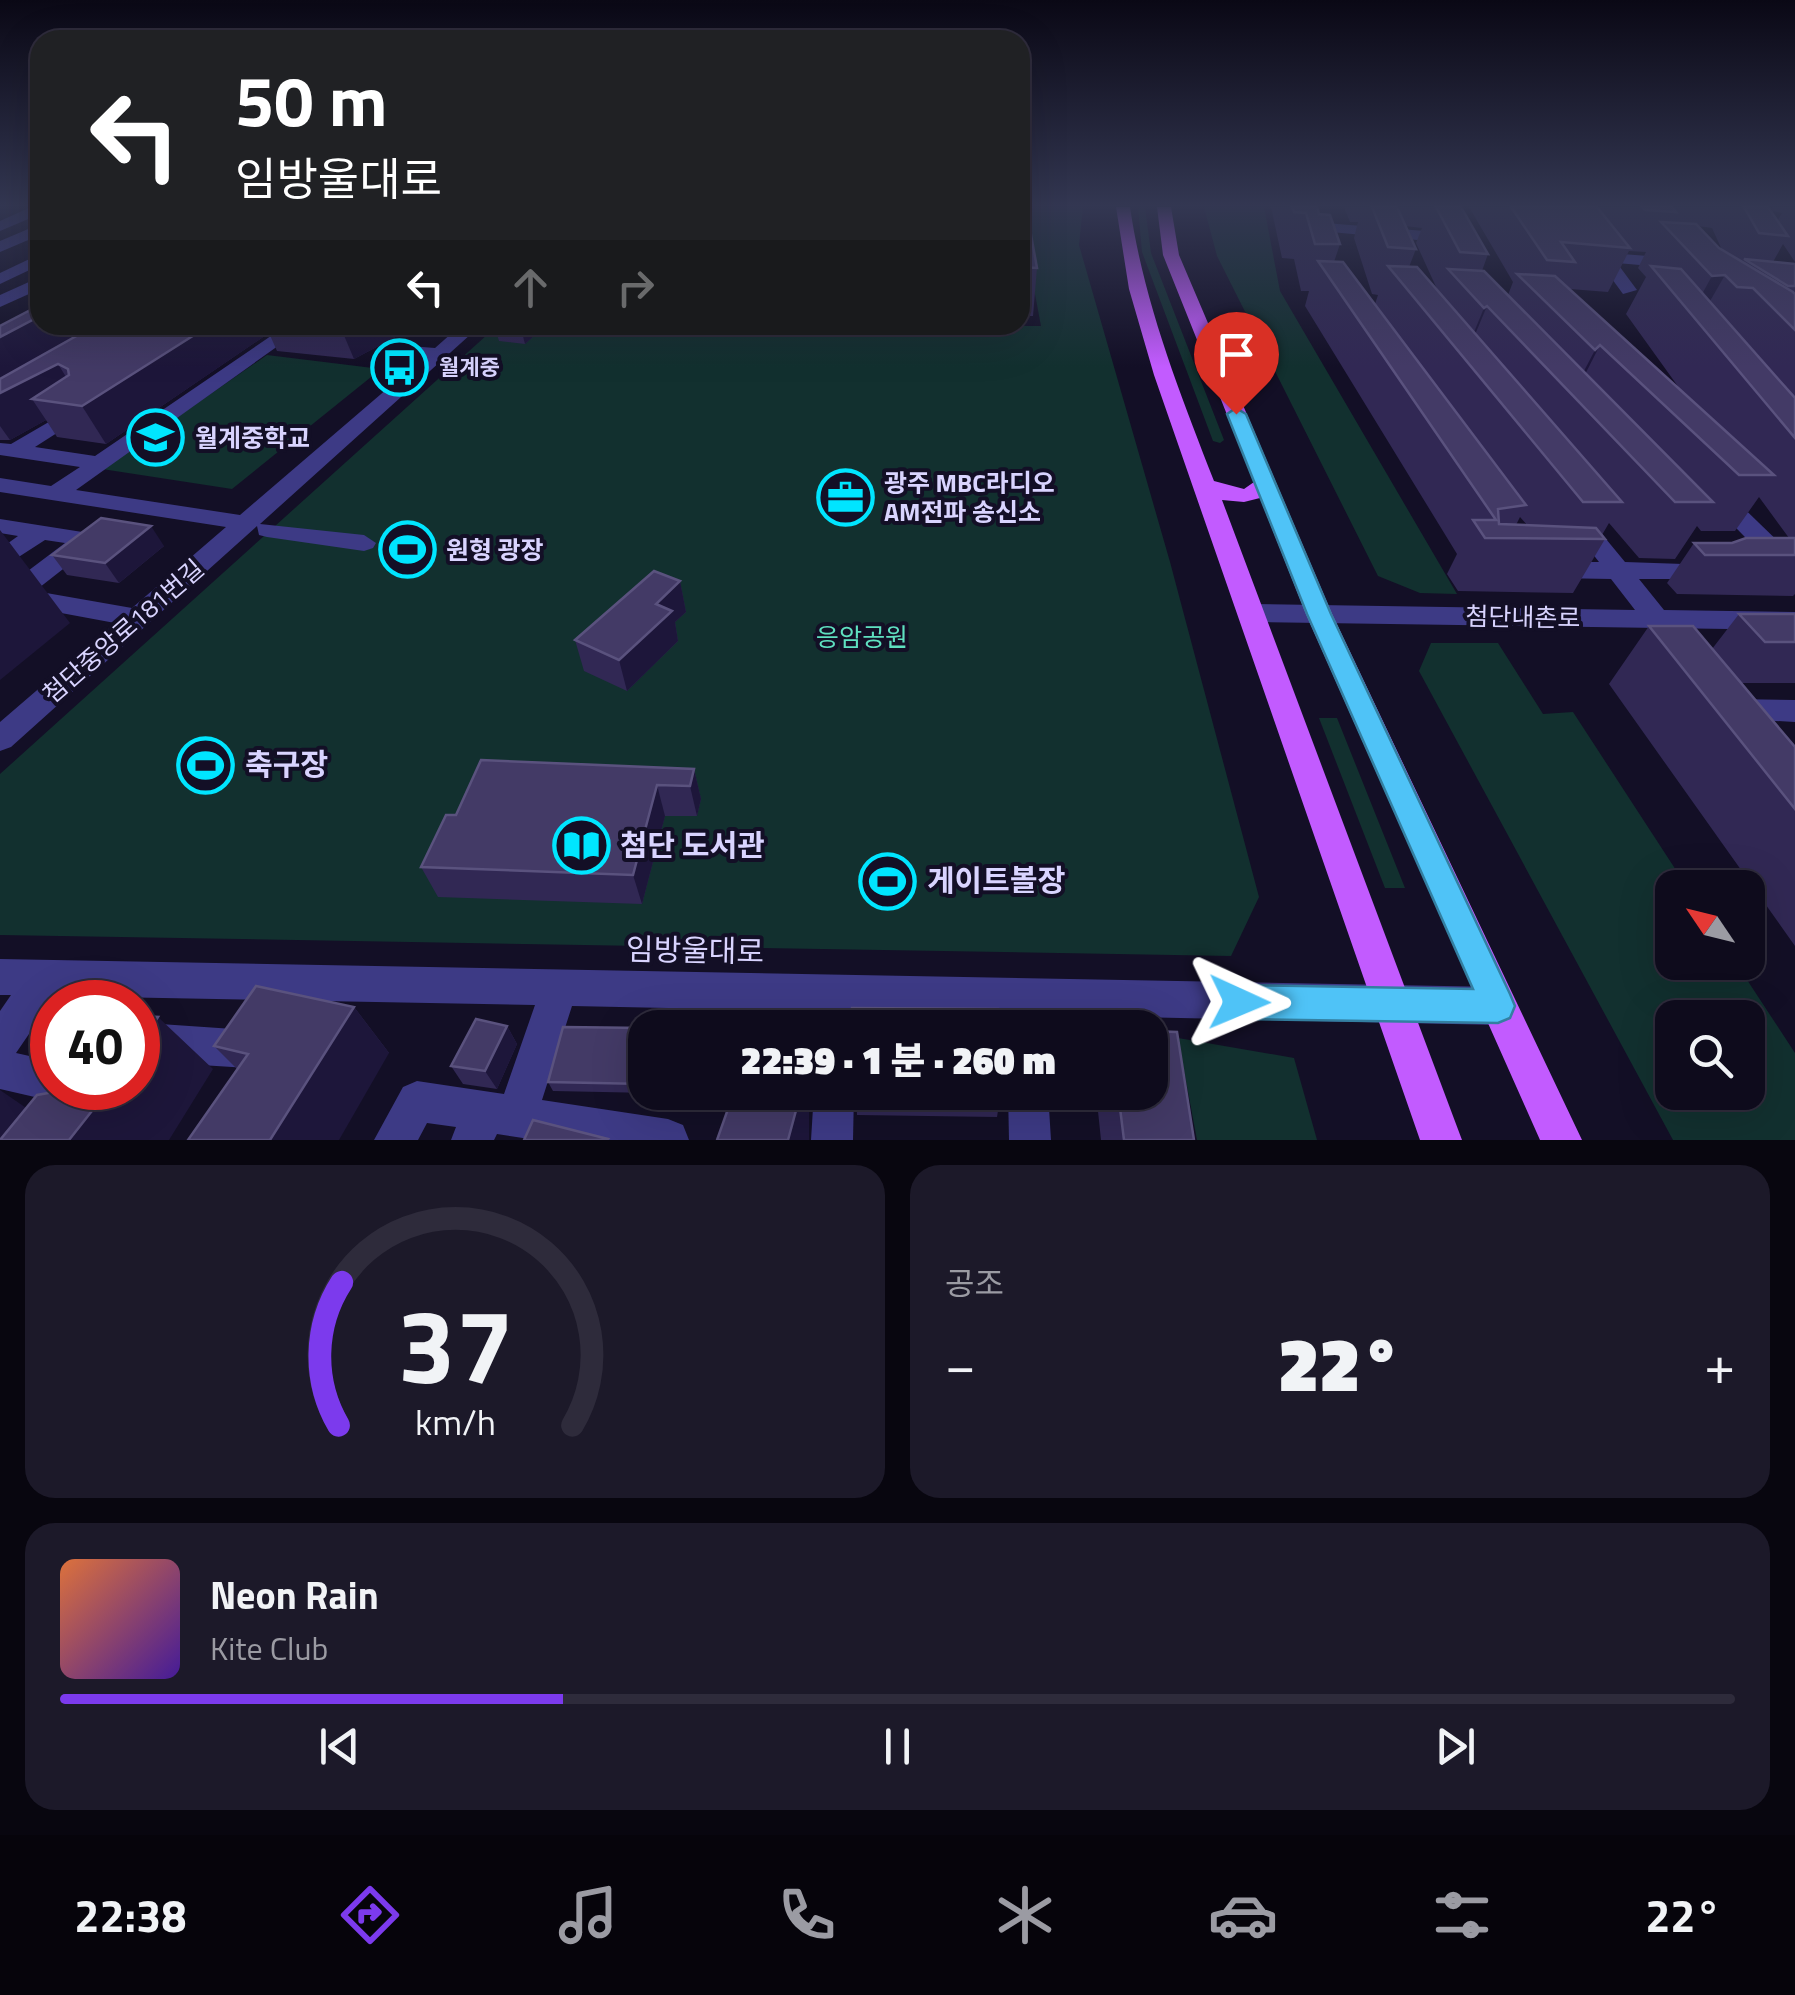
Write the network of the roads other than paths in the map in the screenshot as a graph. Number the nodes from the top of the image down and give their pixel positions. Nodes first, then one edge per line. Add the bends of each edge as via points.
1 (1129, 260) edge
2 (1173, 260) edge
3 (1606, 260) edge
4 (1637, 260) edge
5 (1676, 260) edge
6 (1678, 263) junction
7 (30, 264) edge
8 (1691, 276) edge
9 (0, 279) edge
10 (30, 289) edge
11 (1629, 290) dead end
12 (0, 302) edge
13 (284, 335) edge
14 (461, 335) edge
15 (392, 348) dead end
16 (439, 354) junction
17 (150, 404) dead end
18 (180, 407) junction
19 (78, 410) edge
20 (7, 450) edge
21 (99, 463) junction
22 (1701, 478) dead end
23 (1266, 484) junction
24 (0, 485) edge
25 (1206, 485) junction
26 (55, 494) junction
27 (1570, 508) edge
28 (0, 526) edge
29 (256, 527) junction
30 (40, 532) junction
31 (364, 543) dead end
32 (0, 562) edge
33 (1524, 570) edge
34 (1620, 570) junction
35 (6, 600) edge
36 (1251, 614) junction
37 (1319, 614) junction
38 (137, 618) junction
39 (1795, 621) edge
40 (1655, 628) junction
41 (1795, 710) edge
42 (0, 738) edge
43 (1739, 740) edge
44 (0, 976) edge
45 (46, 978) junction
46 (559, 988) junction
47 (1389, 1006) junction
48 (1498, 1006) junction
49 (985, 1010) edge
50 (1146, 1010) edge
51 (0, 1043) edge
52 (160, 1043) edge
53 (0, 1068) edge
54 (30, 1074) edge
55 (235, 1079) edge
56 (833, 1110) edge
57 (1029, 1110) edge
58 (506, 1125) edge
59 (395, 1140) edge
60 (668, 1140) edge
61 (832, 1140) edge
62 (1030, 1140) edge
63 (1441, 1140) edge
64 (1561, 1140) edge

1 - 25 main road
2 - 23 main road
3 - 11 street
4 - 6 street
5 - 6 street
6 - 8 street
7 - 9 street
10 - 12 street
13 - 18 street
14 - 16 street, 첨단중앙로181번길
15 - 16 street
16 - 29 street, 첨단중앙로181번길
17 - 18 street
18 - 21 street
19 - 20 street
20 - 21 street
21 - 26 street
22 - 34 street via 1782,560 1686,551 1704,571
23 - 25 main road via 1256,494 1237,496
23 - 37 main road
24 - 26 street
25 - 36 main road
26 - 29 street
27 - 34 street
28 - 30 street
29 - 31 street
29 - 38 street, 첨단중앙로181번길
30 - 32 street
30 - 35 street via 86,539
33 - 34 street
34 - 40 street
35 - 38 street
36 - 37 street, 첨단내촌로
36 - 47 main road
37 - 40 street, 첨단내촌로
37 - 48 main road
38 - 42 street, 첨단중앙로181번길
39 - 40 street, 첨단내촌로
41 - 43 street via 1711,704
44 - 45 street, 임방울대로
45 - 46 street, 임방울대로
45 - 51 street
46 - 49 street, 임방울대로
46 - 58 street
47 - 48 street, 임방울대로
47 - 50 street, 임방울대로
47 - 63 main road
48 - 64 main road
52 - 55 street via 256,1049
53 - 54 street
56 - 61 street
57 - 62 street
58 - 59 street via 417,1101
58 - 60 street

